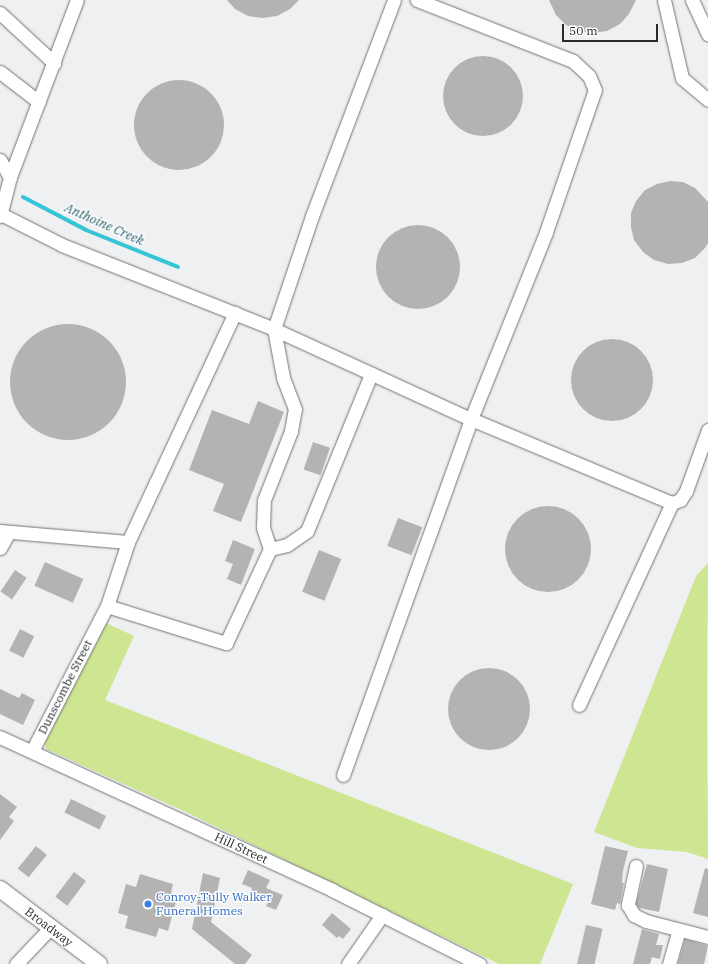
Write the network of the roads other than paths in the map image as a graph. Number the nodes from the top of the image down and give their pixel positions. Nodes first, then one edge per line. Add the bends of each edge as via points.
1 (77, 0) edge
2 (394, 0) edge
3 (417, 0) edge
4 (664, 0) edge
5 (692, 0) edge
6 (0, 12) edge
7 (708, 34) edge
8 (54, 63) junction
9 (0, 72) edge
10 (708, 100) edge
11 (39, 102) junction
12 (0, 160) edge
13 (10, 177) junction
14 (1, 215) edge
15 (234, 313) junction
16 (274, 329) junction
17 (371, 374) junction
18 (471, 419) junction
19 (708, 430) edge
20 (672, 503) junction
21 (4, 532) edge
22 (128, 542) junction
23 (0, 548) edge
24 (270, 548) junction
25 (107, 606) junction
26 (579, 705) dead end
27 (0, 737) edge
28 (32, 751) junction
29 (343, 774) dead end
30 (636, 866) dead end
31 (0, 889) edge
32 (382, 915) junction
33 (50, 928) junction
34 (679, 930) junction
35 (708, 937) edge
36 (16, 964) edge
37 (99, 964) edge
38 (348, 964) edge
39 (479, 964) edge
40 (669, 964) edge

1 - 8 street
2 - 16 street via 312,216
3 - 18 street via 573,61 589,76 595,90 546,232
4 - 10 street via 682,78
5 - 7 street
6 - 8 street
8 - 11 street
9 - 11 street
11 - 13 street
12 - 13 street
13 - 14 street
14 - 15 street via 62,245
15 - 16 street
15 - 22 street, Dunscombe Street
16 - 17 street
16 - 24 street via 283,377 295,409 291,431 264,500 263,527
17 - 18 street
17 - 24 street via 307,530 287,545
18 - 20 street
18 - 29 street
19 - 20 street via 686,491 680,500
20 - 26 street
21 - 22 street
21 - 23 street
22 - 25 street, Dunscombe Street
24 - 25 street via 226,643
25 - 28 street, Dunscombe Street
27 - 28 street, Hill Street
28 - 32 street, Hill Street
30 - 34 street via 628,905 634,915
31 - 33 main road, Broadway
32 - 38 street
32 - 39 street, Hill Street
33 - 36 street
33 - 37 main road, Broadway
34 - 35 street
34 - 40 street

